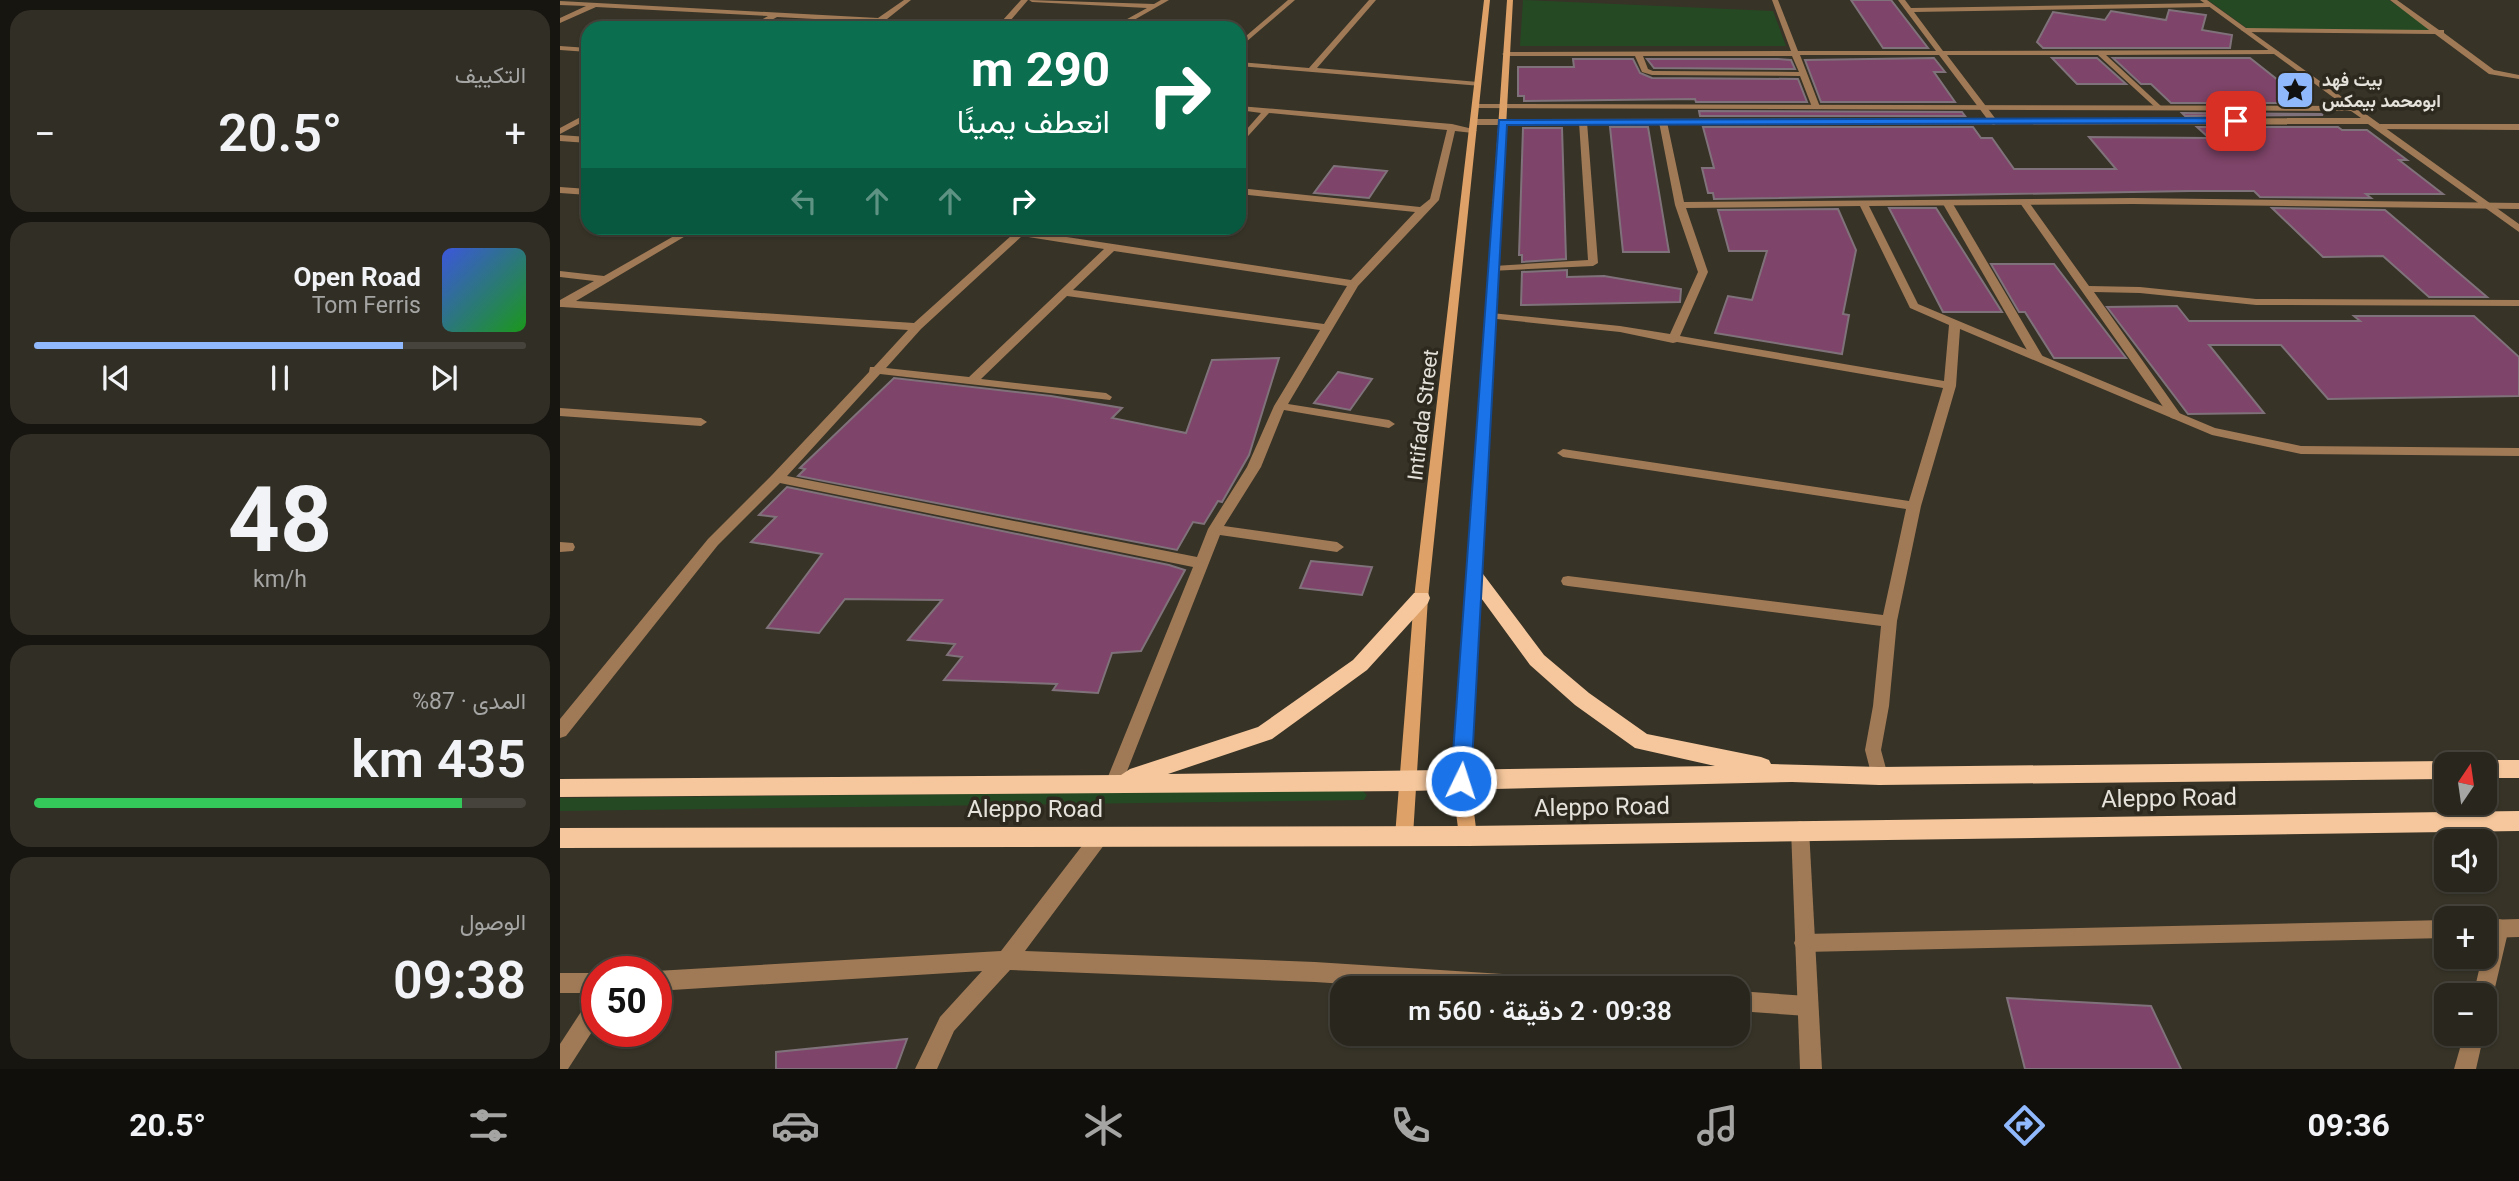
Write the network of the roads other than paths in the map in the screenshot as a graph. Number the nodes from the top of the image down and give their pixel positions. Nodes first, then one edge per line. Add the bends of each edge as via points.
1 (908, 0) edge
2 (1025, 0) edge
3 (1032, 0) edge
4 (1166, 0) edge
5 (1292, 0) edge
6 (1373, 0) edge
7 (1487, 0) edge
8 (1510, 0) edge
9 (1775, 0) edge
10 (1901, 0) edge
11 (2393, 0) edge
12 (560, 3) edge
13 (2206, 3) edge
14 (594, 5) junction
15 (1154, 6) junction
16 (1908, 10) junction
17 (776, 15) junction
18 (880, 20) junction
19 (560, 21) edge
20 (765, 21) edge
21 (902, 21) edge
22 (1006, 21) edge
23 (1127, 21) edge
24 (2245, 30) junction
25 (2441, 32) junction
26 (1246, 40) edge
27 (560, 48) edge
28 (581, 50) edge
29 (1795, 52) junction
30 (2275, 52) junction
31 (1638, 53) junction
32 (1506, 54) junction
33 (2101, 54) junction
34 (1941, 55) junction
35 (1246, 65) edge
36 (1311, 70) junction
37 (1803, 74) junction
38 (2519, 77) edge
39 (1478, 84) junction
40 (1476, 106) junction
41 (1503, 106) junction
42 (1816, 107) junction
43 (1982, 107) junction
44 (2158, 108) junction
45 (1246, 109) edge
46 (2354, 109) junction
47 (1267, 111) junction
48 (581, 120) edge
49 (1502, 122) junction
50 (1583, 122) junction
51 (1663, 122) junction
52 (1994, 122) junction
53 (2374, 124) junction
54 (1474, 126) junction
55 (1452, 127) junction
56 (2519, 127) edge
57 (560, 131) edge
58 (1246, 135) edge
59 (560, 138) edge
60 (581, 140) edge
61 (560, 190) edge
62 (581, 192) edge
63 (1246, 192) edge
64 (2025, 203) junction
65 (1948, 204) junction
66 (1680, 205) junction
67 (1864, 205) junction
68 (2489, 206) junction
69 (2519, 206) edge
70 (1422, 210) junction
71 (2519, 229) edge
72 (682, 235) edge
73 (1017, 235) edge
74 (1048, 235) edge
75 (1112, 247) junction
76 (1494, 269) junction
77 (560, 274) edge
78 (605, 279) junction
79 (1354, 284) junction
80 (2086, 289) junction
81 (1068, 293) junction
82 (2519, 303) edge
83 (562, 304) edge
84 (1491, 316) junction
85 (1955, 323) junction
86 (917, 327) junction
87 (1329, 328) junction
88 (1673, 340) junction
89 (2037, 357) junction
90 (874, 370) junction
91 (973, 380) junction
92 (1950, 386) junction
93 (1105, 397) dead end
94 (1280, 406) junction
95 (560, 412) edge
96 (2175, 415) junction
97 (702, 422) dead end
98 (1390, 424) dead end
99 (2519, 452) edge
100 (1563, 453) dead end
101 (777, 478) junction
102 (1914, 506) junction
103 (1215, 529) junction
104 (1338, 547) dead end
105 (1200, 563) junction
106 (1474, 575) junction
107 (1568, 580) dead end
108 (1421, 598) junction
109 (1889, 621) junction
110 (560, 731) edge
111 (2497, 769) edge
112 (2519, 769) edge
113 (2434, 770) edge
114 (1792, 773) junction
115 (1879, 776) junction
116 (1461, 781) junction
117 (1408, 782) junction
118 (1114, 784) junction
119 (560, 788) edge
120 (2519, 821) edge
121 (1800, 829) junction
122 (1101, 835) junction
123 (1404, 836) junction
124 (1468, 836) junction
125 (560, 838) edge
126 (2501, 928) edge
127 (2434, 929) edge
128 (1804, 943) junction
129 (1006, 960) junction
130 (1377, 976) edge
131 (672, 980) edge
132 (560, 983) edge
133 (581, 983) edge
134 (2486, 983) edge
135 (1750, 1002) edge
136 (1807, 1006) junction
137 (581, 1030) edge
138 (2471, 1046) edge
139 (560, 1063) edge
140 (926, 1069) edge
141 (1811, 1069) edge
142 (2465, 1069) edge

1 - 18 street
2 - 22 street
3 - 15 street
4 - 15 street
5 - 26 street
6 - 36 street
7 - 39 main road, Intifada Street
8 - 32 main road
9 - 29 street
10 - 16 street
11 - 25 street
12 - 14 street
13 - 16 street
13 - 24 street
14 - 17 street
14 - 19 street
15 - 23 street
16 - 34 street
17 - 18 street
17 - 20 street
18 - 21 street
24 - 25 street
24 - 30 street
25 - 38 street via 2492,72
27 - 28 street
29 - 31 street
29 - 34 street
29 - 37 street
30 - 33 street
30 - 46 street
31 - 32 street
31 - 37 street via 1652,73
32 - 41 main road
33 - 34 street
33 - 44 street
34 - 43 street
35 - 36 street
36 - 39 street
37 - 42 street
39 - 40 main road, Intifada Street
40 - 41 street
40 - 54 main road, Intifada Street
41 - 42 street
41 - 49 main road
42 - 43 street
43 - 44 street
43 - 52 street
44 - 46 street
45 - 47 street
46 - 53 street
47 - 55 street
47 - 58 street
48 - 57 street
49 - 50 street
49 - 54 street
49 - 76 main road
50 - 51 street
50 - 76 street via 1593,263
51 - 52 street
51 - 66 street
52 - 53 street
53 - 56 street
53 - 68 street
54 - 55 street
54 - 108 main road, Intifada Street
55 - 70 street via 1434,200
59 - 60 street
61 - 62 street
63 - 70 street
64 - 65 street
64 - 68 street
64 - 80 street
65 - 67 street
65 - 89 street
66 - 67 street
66 - 88 street via 1703,272
67 - 85 street via 1914,306
68 - 69 street
68 - 71 street
70 - 79 street
72 - 78 street
73 - 86 street
74 - 75 street
75 - 79 street
75 - 81 street
76 - 84 main road
77 - 78 street
78 - 83 street
79 - 87 street
80 - 82 street via 2256,302
80 - 96 street
81 - 87 street
81 - 91 street
83 - 86 street
84 - 88 street via 1620,329
84 - 106 main road
85 - 89 street
85 - 92 street
86 - 90 street
87 - 94 street
88 - 92 street
89 - 96 street
90 - 91 street
90 - 101 street
91 - 93 street
92 - 102 street
94 - 98 street
94 - 103 street via 1254,467
95 - 97 street
96 - 99 street via 2212,430 2301,450
100 - 102 street
101 - 105 street
101 - 110 street via 713,542
102 - 109 street
103 - 104 street
103 - 105 street
105 - 118 street
106 - 114 main road via 1537,660 1642,742
106 - 116 main road
107 - 109 street
108 - 117 main road, Intifada Street
108 - 118 main road via 1360,665 1265,733
109 - 115 street via 1873,750
111 - 112 main road
113 - 115 main road, Aleppo Road
114 - 115 main road, Aleppo Road
114 - 116 main road, Aleppo Road
116 - 117 main road, Aleppo Road
116 - 124 main road
117 - 118 main road, Aleppo Road
117 - 123 main road, Intifada Street
118 - 119 main road, Aleppo Road
120 - 121 main road, Aleppo Road
121 - 124 main road, Aleppo Road
121 - 128 street
122 - 123 main road, Aleppo Road
122 - 125 main road, Aleppo Road
122 - 129 street
123 - 124 main road, Aleppo Road
126 - 134 street
127 - 128 street
128 - 136 street
129 - 130 street
129 - 131 street
129 - 140 street via 947,1024
132 - 133 street
135 - 136 street
136 - 141 street
137 - 139 street
138 - 142 street

